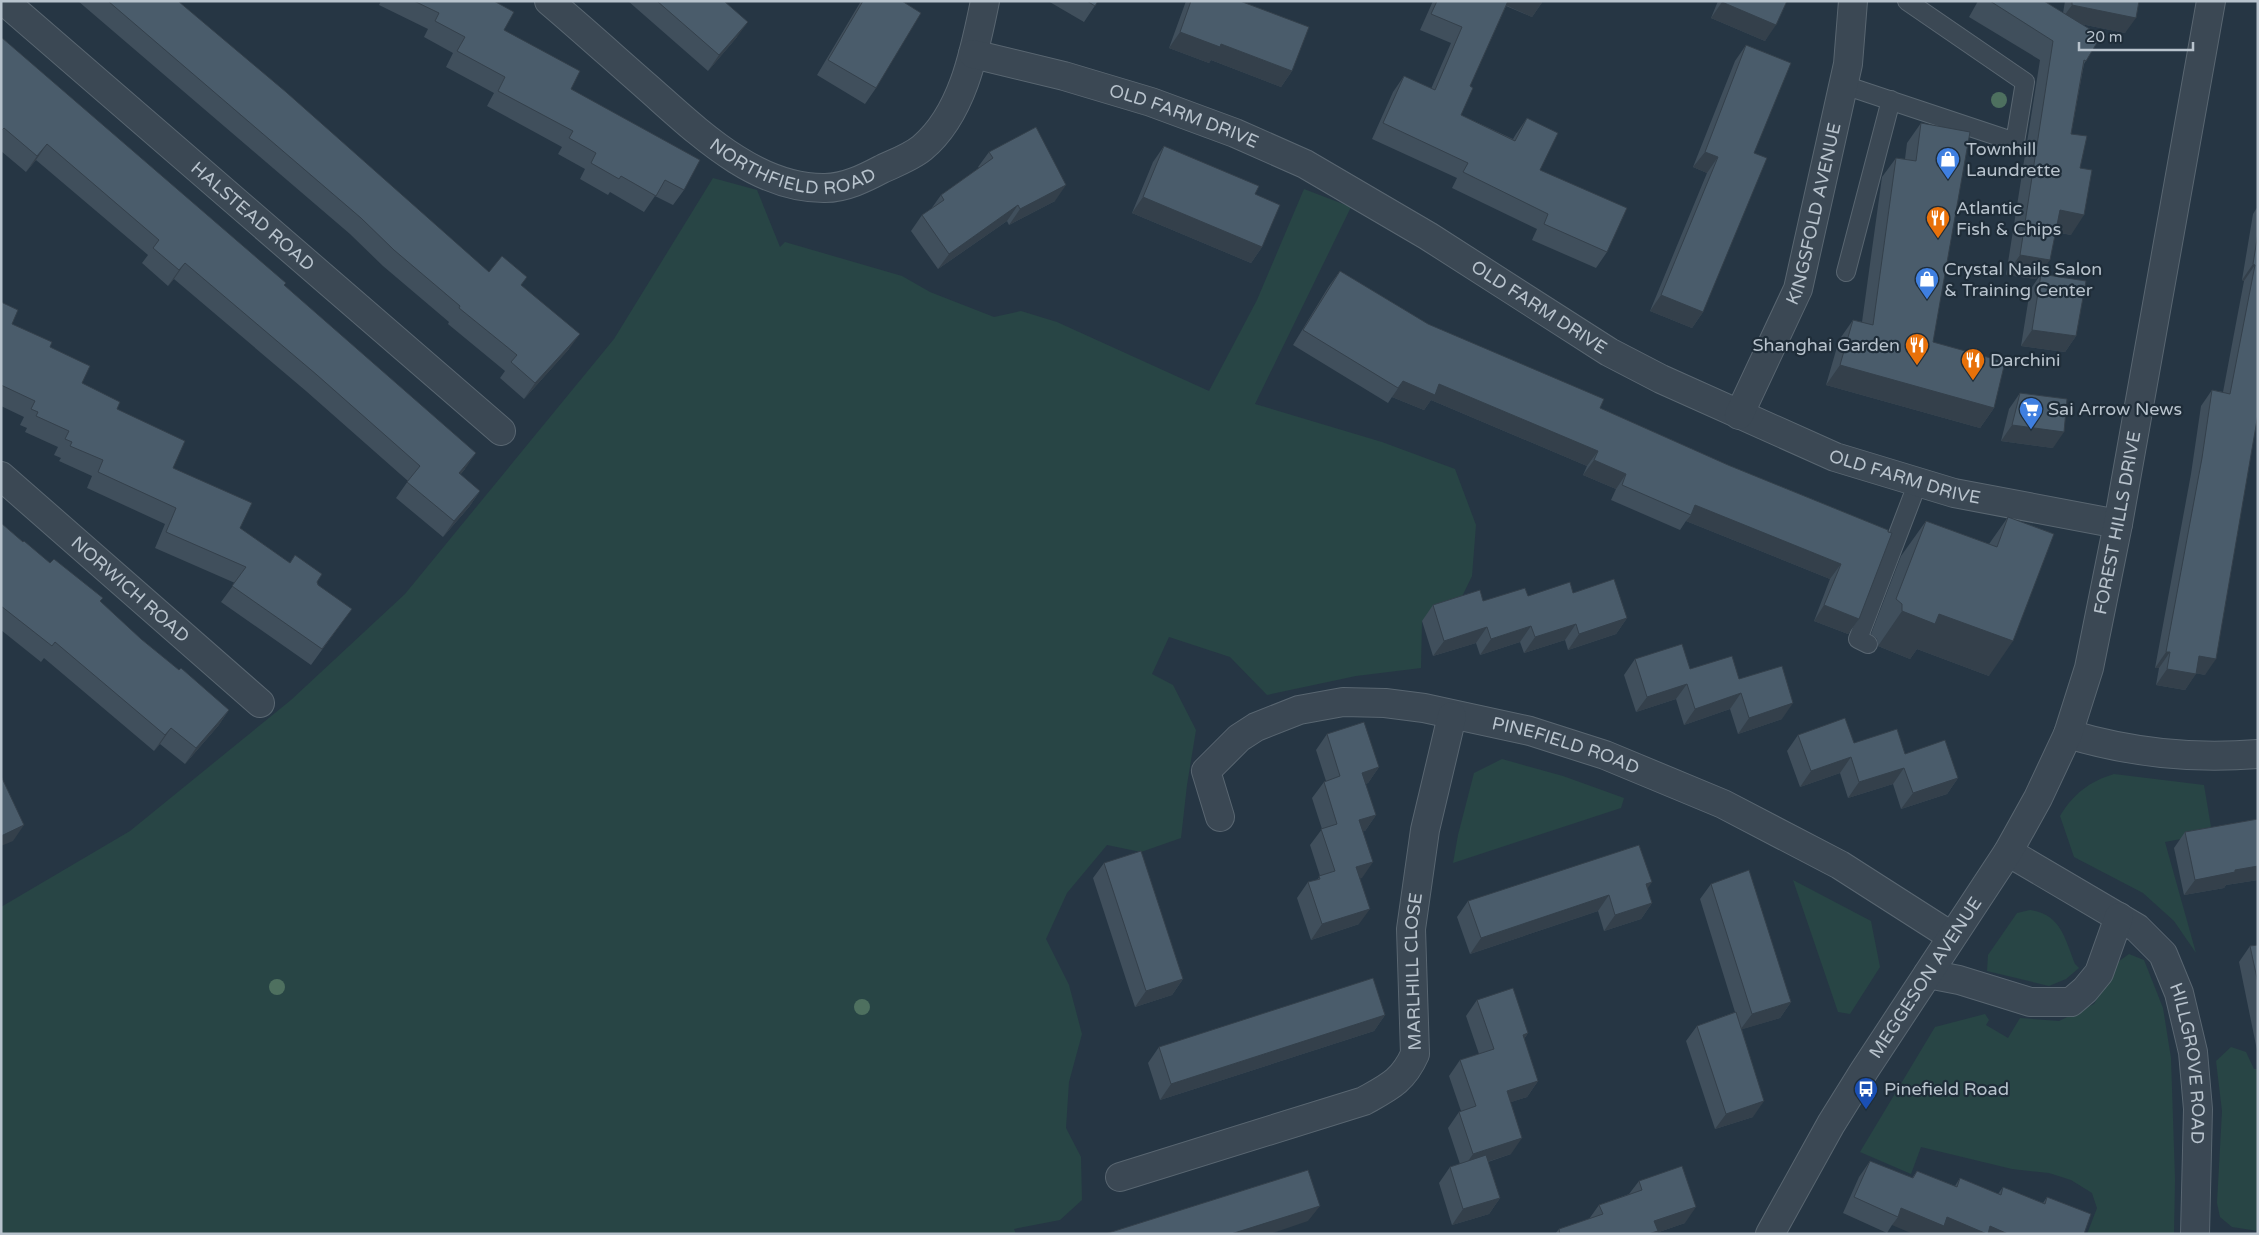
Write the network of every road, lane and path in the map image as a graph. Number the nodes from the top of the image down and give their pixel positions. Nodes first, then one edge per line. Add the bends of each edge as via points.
1 (4, 1) edge
2 (549, 1) edge
3 (985, 1) edge
4 (1853, 1) edge
5 (1908, 1) edge
6 (2211, 1) edge
7 (974, 54) junction
8 (1844, 85) junction
9 (1891, 100) junction
10 (1846, 272) dead end
11 (1739, 415) junction
12 (501, 430) dead end
13 (1, 476) edge
14 (1918, 482) junction
15 (2118, 524) junction
16 (1868, 644) dead end
17 (260, 703) dead end
18 (1452, 716) junction
19 (2068, 734) junction
20 (2258, 754) edge
21 (1220, 817) dead end
22 (2008, 852) junction
23 (2119, 917) junction
24 (1952, 936) junction
25 (1928, 974) junction
26 (1120, 1177) dead end
27 (1770, 1234) edge
28 (2195, 1234) edge

1 - 12 street, HALSTEAD ROAD
2 - 7 street, NORTHFIELD ROAD via 711,143 747,166 777,179 807,186 826,188 850,183 922,148 941,128 960,95
3 - 7 street, NORTHFIELD ROAD
4 - 8 street, KINGSFOLD AVENUE
5 - 9 lane via 2025,82 2016,142
6 - 15 street, FOREST HILLS DRIVE
7 - 11 street, OLD FARM DRIVE via 1152,102 1305,164 1428,236 1609,352
8 - 9 lane
8 - 11 street, KINGSFOLD AVENUE via 1798,289
9 - 10 lane
11 - 14 street, OLD FARM DRIVE via 1834,457
13 - 17 street, NORWICH ROAD
14 - 15 street, OLD FARM DRIVE via 1954,493
14 - 16 lane via 1858,639
15 - 19 street, FOREST HILLS DRIVE via 2089,668
18 - 21 street, PINEFIELD ROAD via 1424,708 1343,702 1299,710 1256,726 1239,738 1206,772
18 - 24 street, PINEFIELD ROAD via 1530,731 1605,755 1724,804 1840,865
18 - 26 street, MARLHILL CLOSE via 1425,830 1411,929 1415,1054 1408,1070 1395,1084 1364,1100
19 - 20 street via 2100,744 2162,754
19 - 22 street, FOREST HILLS DRIVE
22 - 23 street, HILLGROVE ROAD
22 - 24 street, MEGGESON AVENUE
23 - 25 street via 2099,973 2071,1002 2030,1002
23 - 28 street, HILLGROVE ROAD via 2137,928 2163,954 2179,993 2192,1052 2198,1109
24 - 25 street, MEGGESON AVENUE
25 - 27 street, MEGGESON AVENUE via 1831,1124

